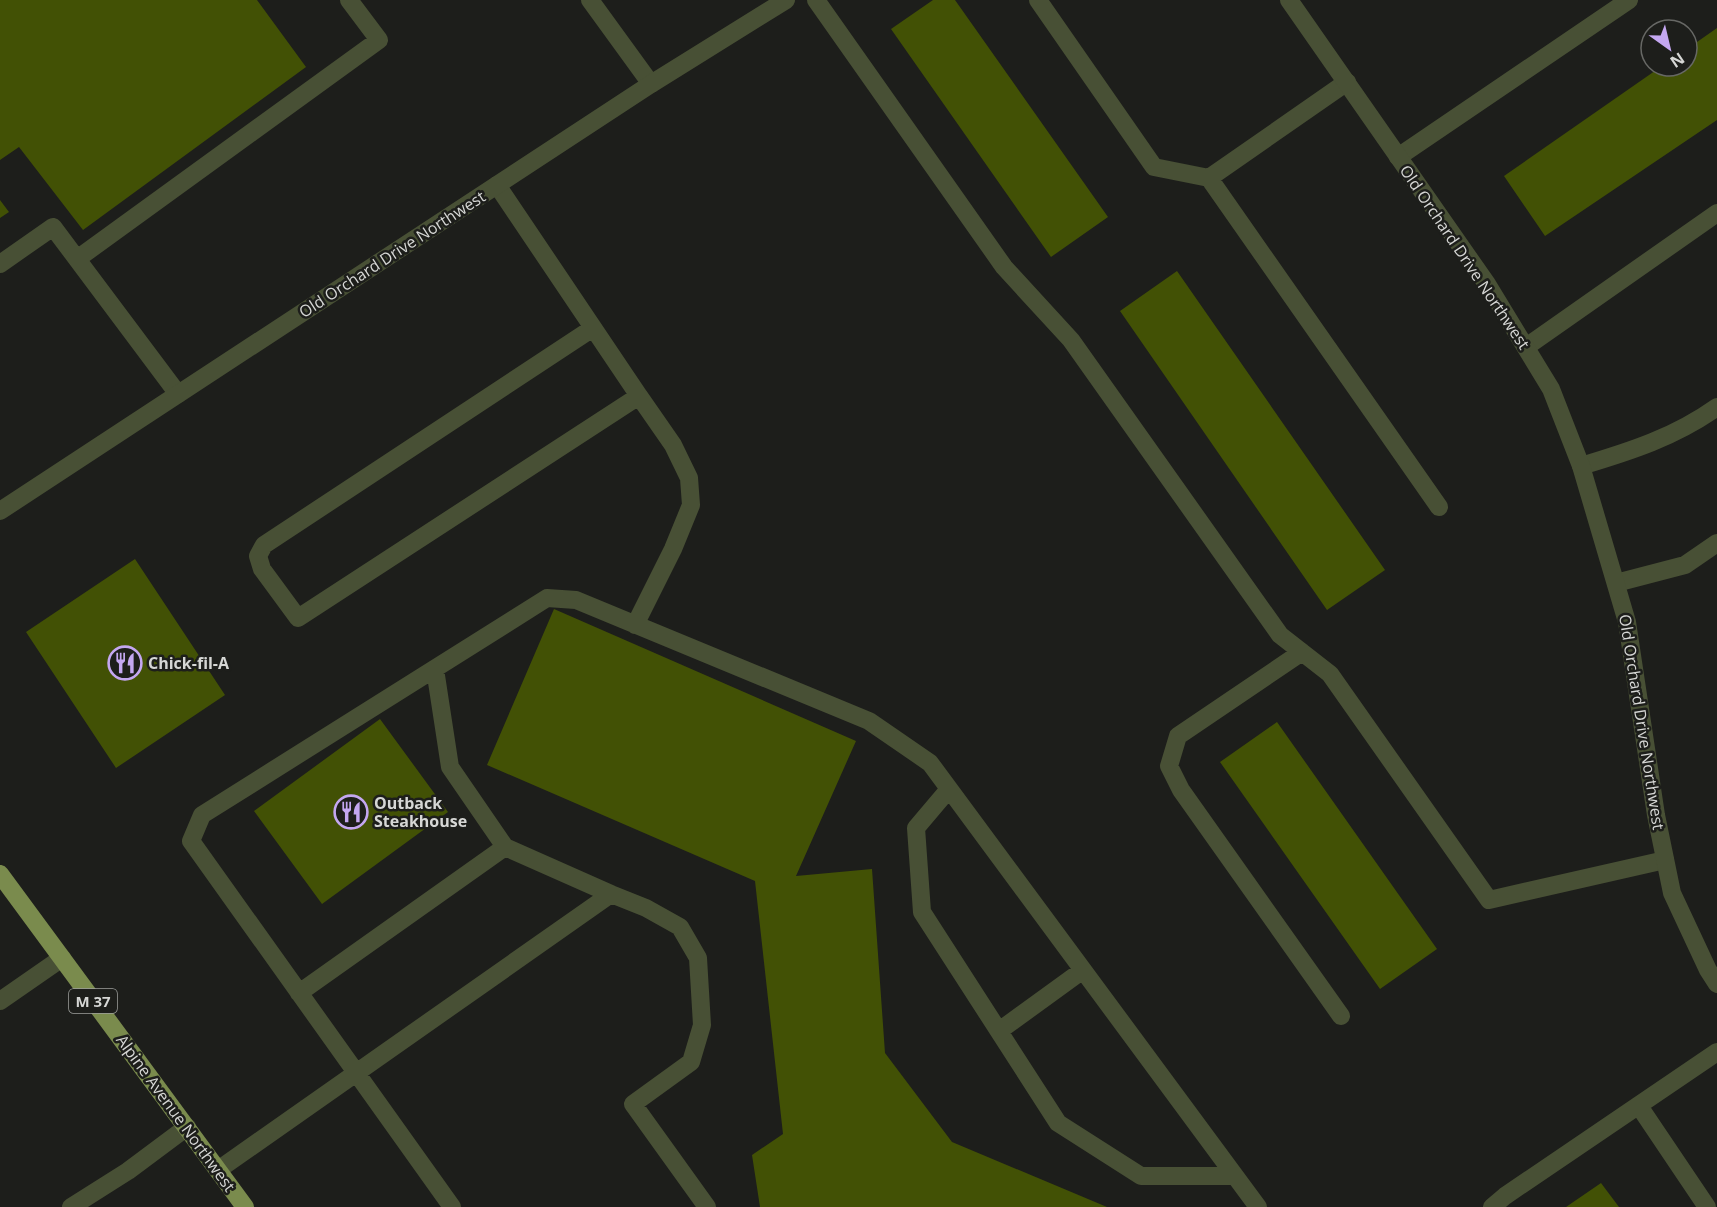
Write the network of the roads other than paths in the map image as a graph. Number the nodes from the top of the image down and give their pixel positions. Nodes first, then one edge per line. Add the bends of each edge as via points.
1 (349, 0) edge
2 (590, 0) edge
3 (786, 0) edge
4 (816, 0) edge
5 (1038, 0) edge
6 (1288, 0) edge
7 (1629, 0) edge
8 (1347, 82) junction
9 (651, 84) junction
10 (1398, 157) junction
11 (1209, 178) junction
12 (497, 185) junction
13 (1717, 213) edge
14 (77, 259) junction
15 (0, 264) edge
16 (593, 328) junction
17 (1526, 346) junction
18 (178, 394) junction
19 (639, 396) junction
20 (1717, 407) edge
21 (1581, 466) junction
22 (1439, 507) dead end
23 (0, 511) edge
24 (1717, 543) edge
25 (1616, 583) junction
26 (635, 625) junction
27 (1302, 652) junction
28 (435, 669) junction
29 (950, 789) junction
30 (505, 847) junction
31 (1665, 860) junction
32 (0, 874) edge
33 (611, 894) junction
34 (62, 958) junction
35 (1083, 970) junction
36 (1717, 984) edge
37 (299, 993) junction
38 (0, 1001) edge
39 (1341, 1016) dead end
40 (999, 1031) junction
41 (1717, 1052) edge
42 (357, 1073) junction
43 (1640, 1106) junction
44 (187, 1127) junction
45 (218, 1170) junction
46 (1234, 1176) junction
47 (70, 1207) edge
48 (245, 1207) edge
49 (452, 1207) edge
50 (707, 1207) edge
51 (1258, 1207) edge
52 (1492, 1207) edge
53 (1707, 1207) edge

1 - 14 street via 379,40
2 - 9 street
3 - 9 street, Old Orchard Drive Northwest
4 - 27 street via 1004,267 1071,340 1280,635
5 - 11 street via 1154,167
6 - 8 street, Old Orchard Drive Northwest
7 - 10 street
8 - 10 street, Old Orchard Drive Northwest
8 - 11 street
9 - 12 street, Old Orchard Drive Northwest
10 - 17 street, Old Orchard Drive Northwest
11 - 22 street
12 - 16 street
12 - 18 street, Old Orchard Drive Northwest
13 - 17 street
14 - 15 street via 53,227
14 - 18 street
16 - 19 street
16 - 19 street via 264,545 258,556 262,569 298,618
17 - 21 street, Old Orchard Drive Northwest via 1551,389
18 - 23 street, Old Orchard Drive Northwest
19 - 26 street via 673,445 689,478 691,505
20 - 21 street via 1695,423 1642,447
21 - 25 street, Old Orchard Drive Northwest
24 - 25 street via 1685,565
25 - 31 street, Old Orchard Drive Northwest via 1627,622
26 - 28 street via 576,600 547,598
26 - 29 street via 869,721 930,763
27 - 31 street via 1330,674 1490,900
27 - 39 street via 1178,736 1169,766 1181,790
28 - 30 street via 450,766
28 - 37 street via 202,815 191,841
29 - 35 street
29 - 40 street via 916,828 922,912
30 - 33 street
30 - 37 street
31 - 36 street, Old Orchard Drive Northwest via 1672,893
32 - 34 highway, Alpine Avenue Northwest / M 37
33 - 42 street
33 - 50 street via 680,927 698,958 702,1025 691,1062 633,1104
34 - 38 street
34 - 44 highway, Alpine Avenue Northwest / M 37
35 - 40 street
35 - 46 street
37 - 42 street
40 - 46 street via 1058,1123 1141,1176
41 - 43 street
42 - 45 street
42 - 49 street
43 - 52 street
43 - 53 street
44 - 45 highway, Alpine Avenue Northwest / M 37
44 - 47 street via 128,1171
45 - 48 highway, Alpine Avenue Northwest / M 37
46 - 51 street

